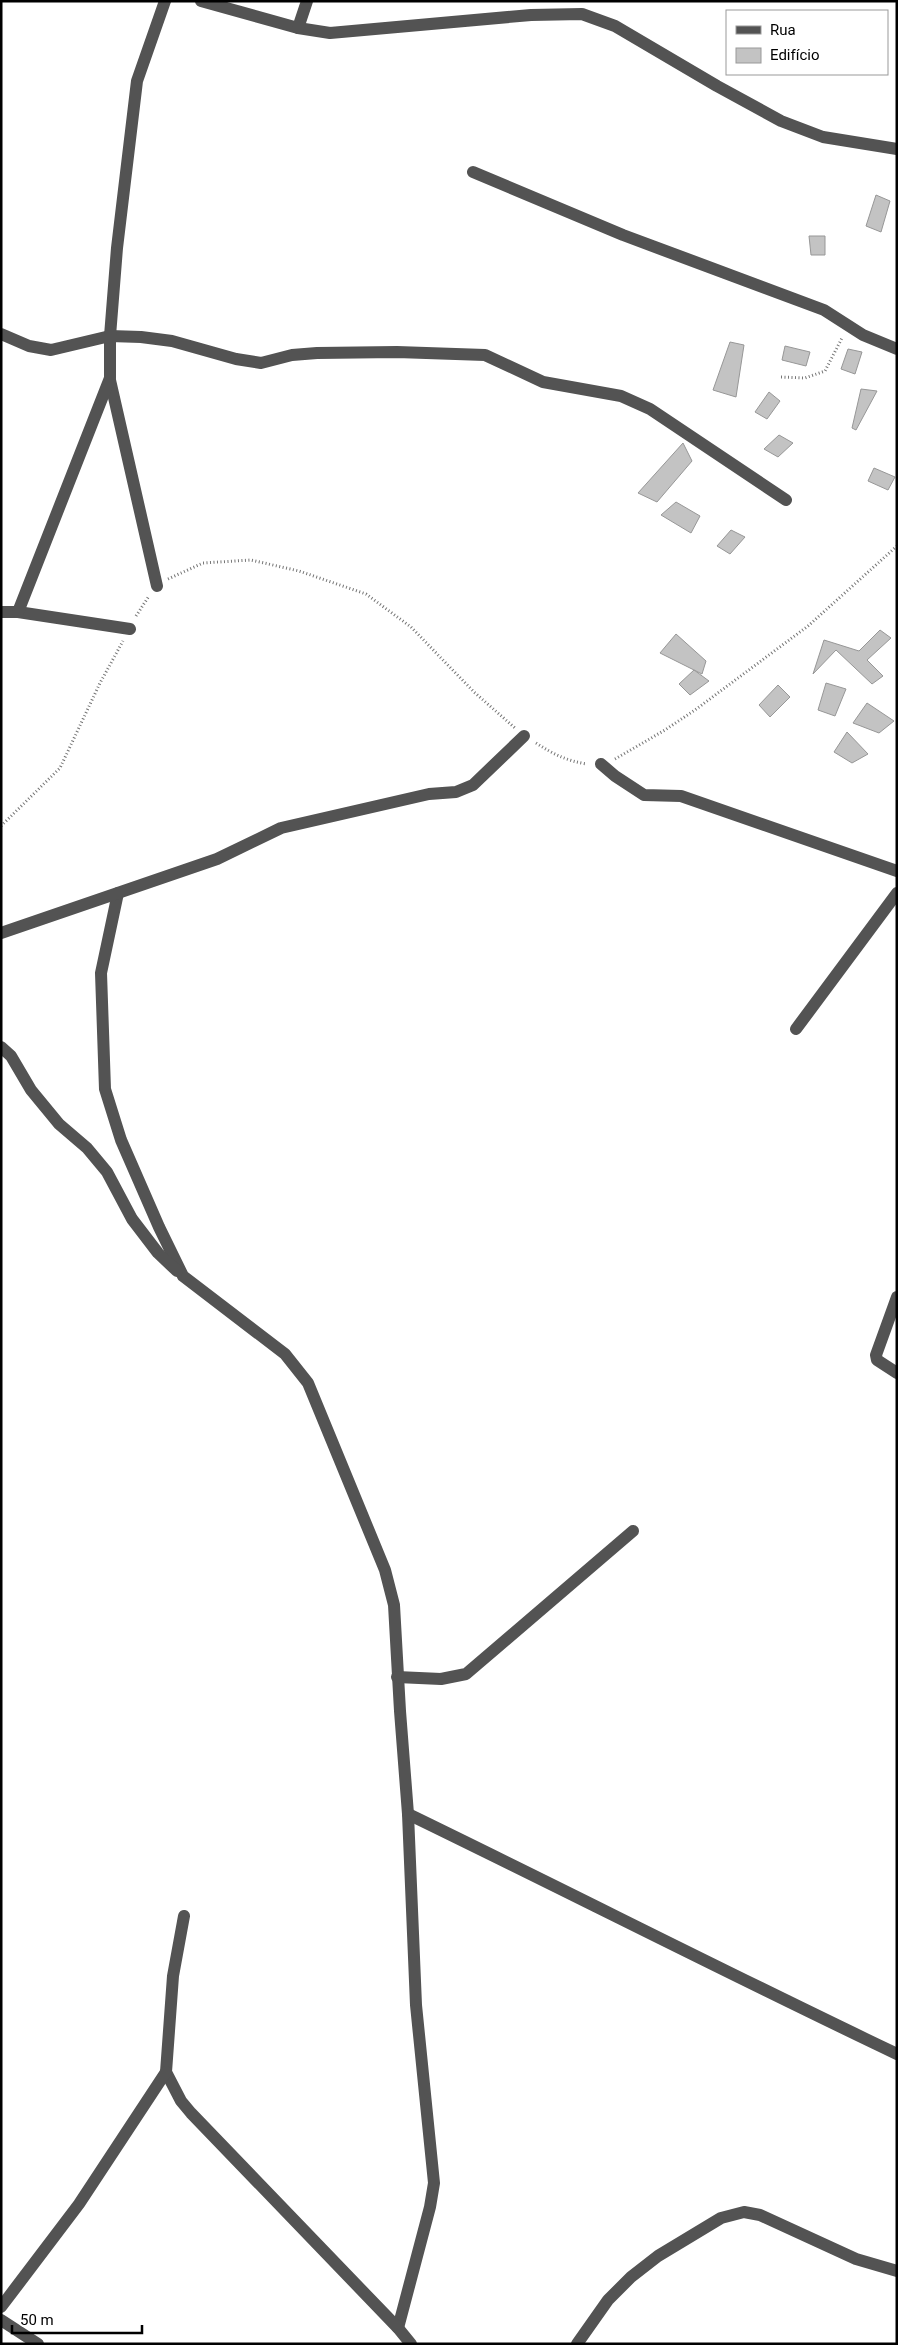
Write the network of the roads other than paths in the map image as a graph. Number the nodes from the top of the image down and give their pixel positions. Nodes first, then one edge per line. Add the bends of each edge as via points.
1 (165, 1) edge
2 (201, 1) edge
3 (307, 1) edge
4 (298, 28) junction
5 (897, 148) edge
6 (473, 172) dead end
7 (1, 334) edge
8 (110, 336) junction
9 (897, 349) edge
10 (110, 378) junction
11 (786, 500) dead end
12 (157, 586) road end
13 (1, 612) edge
14 (18, 612) junction
15 (130, 629) road end
16 (524, 736) road end
17 (601, 764) road end
18 (897, 871) edge
19 (118, 893) junction
20 (897, 893) edge
21 (1, 933) edge
22 (796, 1029) dead end
23 (1, 1046) edge
24 (183, 1276) junction
25 (897, 1297) edge
26 (897, 1373) edge
27 (633, 1531) dead end
28 (397, 1677) junction
29 (408, 1814) junction
30 (184, 1916) dead end
31 (897, 2054) edge
32 (166, 2072) junction
33 (897, 2271) edge
34 (1, 2308) edge
35 (1, 2320) edge
36 (398, 2328) junction
37 (38, 2344) edge
38 (411, 2344) edge
39 (577, 2344) edge

1 - 8 street via 137,81
2 - 4 street
3 - 4 street
4 - 5 street via 330,33 532,15 582,14 615,26 781,120 823,137
6 - 9 street via 623,235 824,310 863,336
7 - 8 street via 29,346 51,350
8 - 10 street
8 - 11 street via 172,341 261,363 316,353 485,355 543,382 621,396 650,409
10 - 12 street
10 - 14 street
13 - 14 street
14 - 15 street
16 - 19 street via 472,785 456,792 429,794 281,828 217,859
17 - 18 street via 644,795 681,796
19 - 21 street
19 - 24 street via 101,973 105,1089 121,1140
20 - 22 street
23 - 24 street via 11,1056 30,1090 107,1172 132,1219 158,1253
24 - 28 street via 285,1354 308,1383 385,1570 394,1605
25 - 26 street via 876,1355 877,1360
27 - 28 street via 466,1674 441,1679
28 - 29 street
29 - 31 street
29 - 36 street via 416,2005 434,2183
30 - 32 street via 173,1976
32 - 34 street via 79,2204
32 - 36 street via 191,2113
33 - 39 street via 856,2259 760,2215 744,2212 721,2218 645,2267 608,2300
35 - 37 street
36 - 38 street

